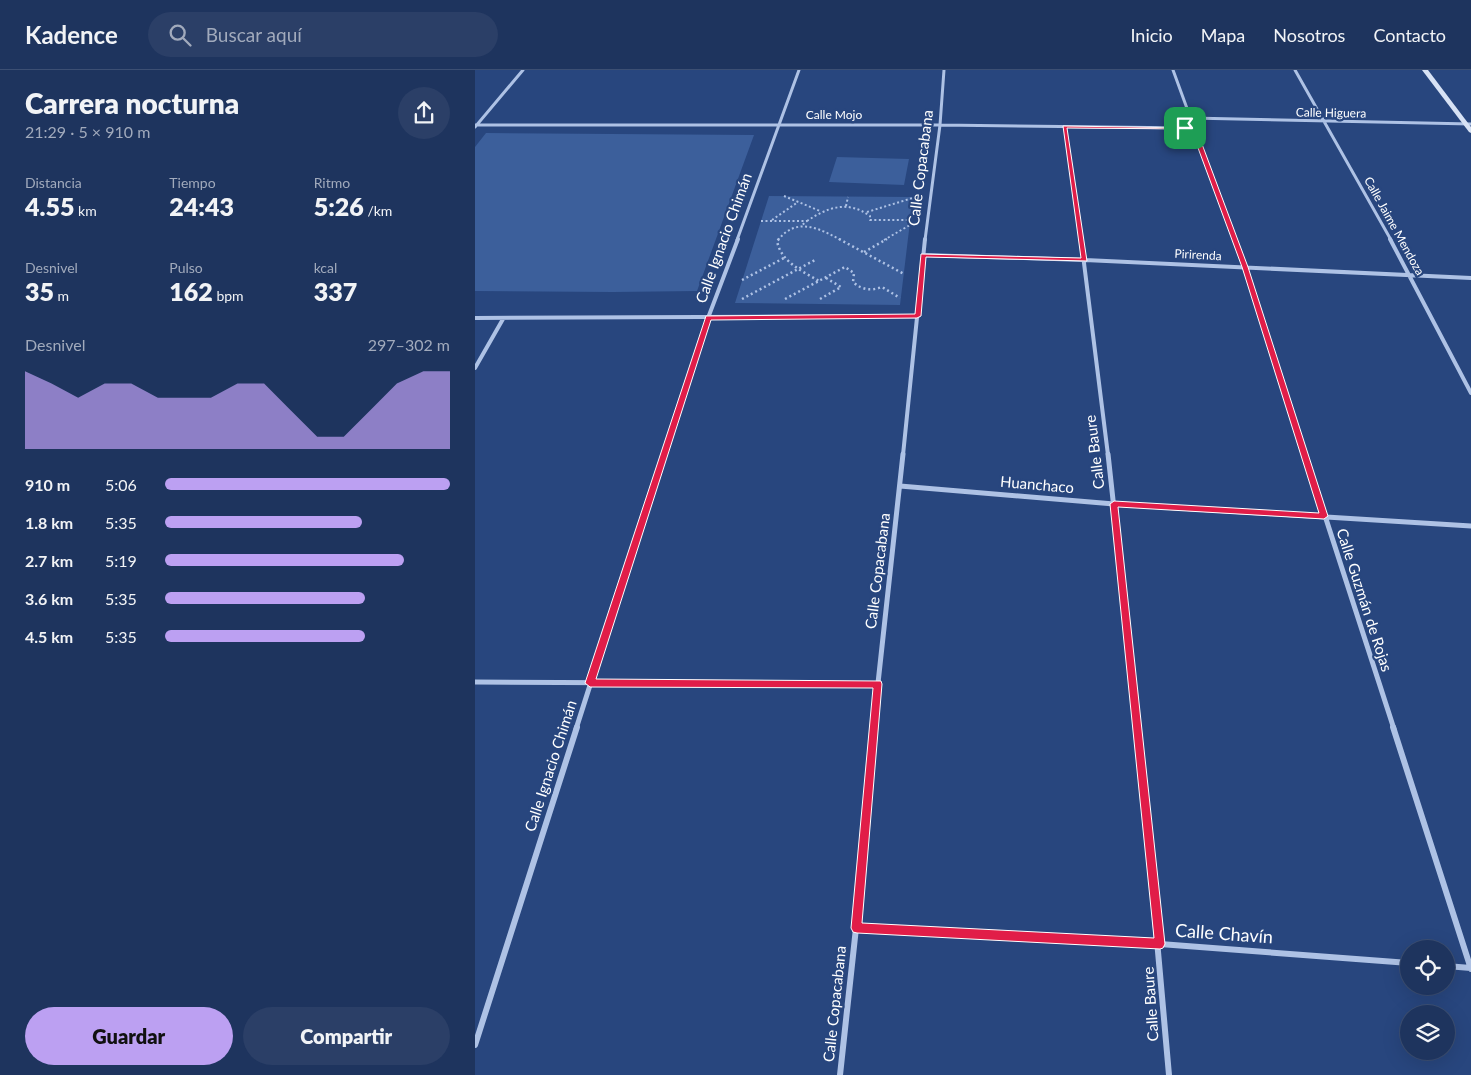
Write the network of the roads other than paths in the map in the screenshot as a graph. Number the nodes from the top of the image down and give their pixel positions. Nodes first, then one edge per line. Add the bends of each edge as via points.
1 (523, 70) edge
2 (799, 70) edge
3 (944, 70) edge
4 (1173, 70) edge
5 (1295, 70) edge
6 (1425, 70) edge
7 (1190, 118) junction
8 (1324, 122) junction
9 (781, 124) junction
10 (940, 124) junction
11 (1468, 124) edge
12 (475, 126) edge
13 (1065, 127) junction
14 (1193, 128) junction
15 (1471, 131) edge
16 (923, 255) junction
17 (1085, 260) junction
18 (1245, 267) junction
19 (1411, 276) junction
20 (1471, 278) edge
21 (917, 316) junction
22 (475, 318) edge
23 (708, 318) junction
24 (503, 319) junction
25 (475, 368) edge
26 (1471, 393) edge
27 (900, 486) junction
28 (1114, 504) junction
29 (1324, 516) junction
30 (1471, 526) edge
31 (475, 682) edge
32 (590, 683) junction
33 (877, 684) junction
34 (857, 928) junction
35 (1160, 944) junction
36 (1400, 963) edge
37 (1455, 967) edge
38 (1471, 969) edge
39 (475, 1045) edge
40 (840, 1075) edge
41 (1169, 1075) edge

1 - 12 street
2 - 9 street, Calle Ignacio Chimán
3 - 10 street, Calle Copacabana
4 - 7 street, Calle Guzmán de Rojas
5 - 8 street, Calle Jaime Mendoza
6 - 11 street
7 - 8 street, Calle Higuera
7 - 14 street, Calle Guzmán de Rojas
8 - 11 street, Calle Higuera
8 - 19 street, Calle Jaime Mendoza
9 - 10 street, Calle Mojo
9 - 12 street, Calle Mojo
9 - 23 street, Calle Ignacio Chimán
10 - 13 street, Calle Mojo
10 - 16 street, Calle Copacabana
11 - 15 street
13 - 14 street, Calle Mojo
13 - 17 street, Calle Baure
14 - 18 street, Calle Guzmán de Rojas
16 - 17 street, Pirirenda
16 - 21 street, Calle Copacabana
17 - 18 street, Pirirenda
17 - 28 street, Calle Baure
18 - 19 street, Pirirenda
18 - 29 street, Calle Guzmán de Rojas
19 - 20 street, Pirirenda
19 - 26 street, Calle Jaime Mendoza
21 - 23 street
21 - 27 street, Calle Copacabana
22 - 24 street
23 - 24 street
23 - 32 street, Calle Ignacio Chimán
24 - 25 street
27 - 28 street, Huanchaco
27 - 33 street, Calle Copacabana
28 - 29 street, Huanchaco
28 - 35 street, Calle Baure
29 - 30 street, Huanchaco
29 - 38 street, Calle Guzmán de Rojas
31 - 32 street
32 - 33 street
32 - 39 street, Calle Ignacio Chimán
33 - 34 street, Calle Copacabana
34 - 35 street, Calle Chavín
34 - 40 street, Calle Copacabana
35 - 36 street, Calle Chavín
35 - 41 street, Calle Baure
37 - 38 street

